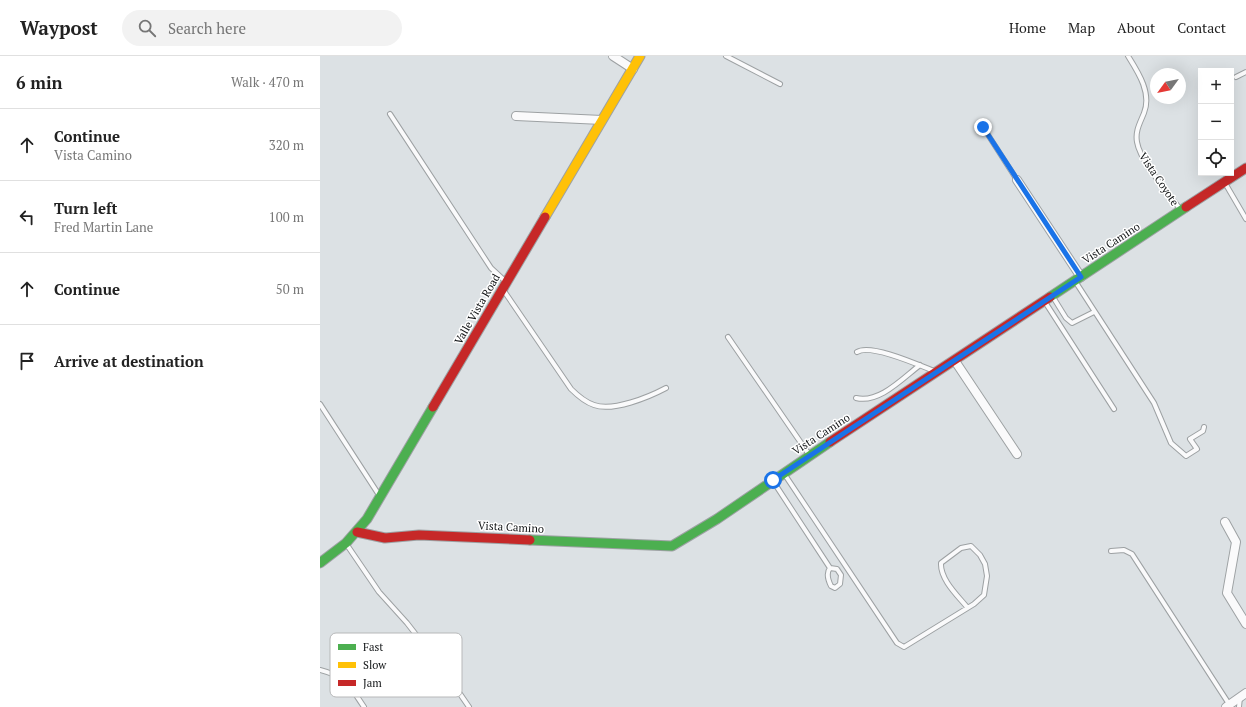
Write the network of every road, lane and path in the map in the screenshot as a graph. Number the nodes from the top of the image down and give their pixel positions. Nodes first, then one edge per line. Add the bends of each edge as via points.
1 (613, 56) edge
2 (640, 56) edge
3 (726, 56) edge
4 (1128, 56) edge
5 (633, 69) junction
6 (1246, 72) edge
7 (1236, 77) dead end
8 (780, 84) dead end
9 (390, 114) dead end
10 (516, 116) dead end
11 (602, 120) junction
12 (983, 127) dead end
13 (1246, 168) edge
14 (1017, 180) joint
15 (1224, 183) junction
16 (1181, 211) junction
17 (1246, 219) edge
18 (1078, 279) junction
19 (504, 286) junction
20 (1048, 299) junction
21 (1094, 312) junction
22 (728, 337) dead end
23 (857, 352) dead end
24 (956, 361) junction
25 (920, 366) junction
26 (938, 372) junction
27 (666, 388) dead end
28 (856, 398) dead end
29 (320, 404) edge
30 (1114, 408) dead end
31 (1204, 427) dead end
32 (1017, 454) dead end
33 (810, 455) junction
34 (783, 473) junction
35 (773, 480) junction
36 (380, 497) junction
37 (1225, 522) dead end
38 (357, 532) junction
39 (346, 542) junction
40 (1111, 552) dead end
41 (320, 563) edge
42 (830, 568) junction
43 (967, 607) junction
44 (1246, 624) edge
45 (415, 633) edge
46 (320, 670) edge
47 (330, 672) edge
48 (1243, 695) edge
49 (357, 697) edge
50 (462, 697) edge
51 (1228, 706) edge
52 (364, 707) edge
53 (469, 707) edge
54 (1239, 707) edge

1 - 5 street
2 - 5 street, Valle Vista Road
3 - 8 lane
4 - 16 lane, Vista Coyote via 1144,81 1145,112 1136,136 1137,144 1141,154
5 - 11 street, Valle Vista Road
6 - 7 lane
9 - 19 lane
10 - 11 street
11 - 19 street, Valle Vista Road
12 - 14 lane
13 - 15 street, Vista Camino
14 - 18 street
15 - 16 street, Vista Camino
15 - 17 lane
16 - 18 street, Vista Camino
18 - 20 street, Vista Camino
18 - 21 lane
19 - 27 lane via 570,389 582,399 593,405 616,406 647,398
19 - 36 street, Valle Vista Road
20 - 21 lane via 1072,323
20 - 24 street, Vista Camino
20 - 30 lane
21 - 31 lane via 1154,403 1171,443 1186,456 1197,449 1190,439 1203,431
22 - 33 lane
23 - 25 lane via 864,348
24 - 26 street, Vista Camino
24 - 32 street
25 - 26 lane
25 - 28 lane via 883,392 870,398
26 - 33 street, Vista Camino
29 - 36 lane
33 - 34 street, Vista Camino
34 - 35 street, Vista Camino
34 - 43 lane via 897,643 904,647
35 - 38 street, Vista Camino via 717,519 672,546 419,535 385,538
35 - 42 lane
36 - 38 street, Valle Vista Road
37 - 44 street via 1236,542 1228,593
38 - 39 street, Valle Vista Road
39 - 41 street, Valle Vista Road
39 - 45 lane via 379,592
40 - 51 lane via 1124,550 1132,554
42 - 42 lane via 830,586 835,588 840,584 841,575 837,569
43 - 43 lane via 984,595 987,576 985,564 971,546 961,548 941,563 940,568
46 - 47 lane
48 - 51 street
48 - 54 lane
49 - 52 lane
50 - 53 lane

